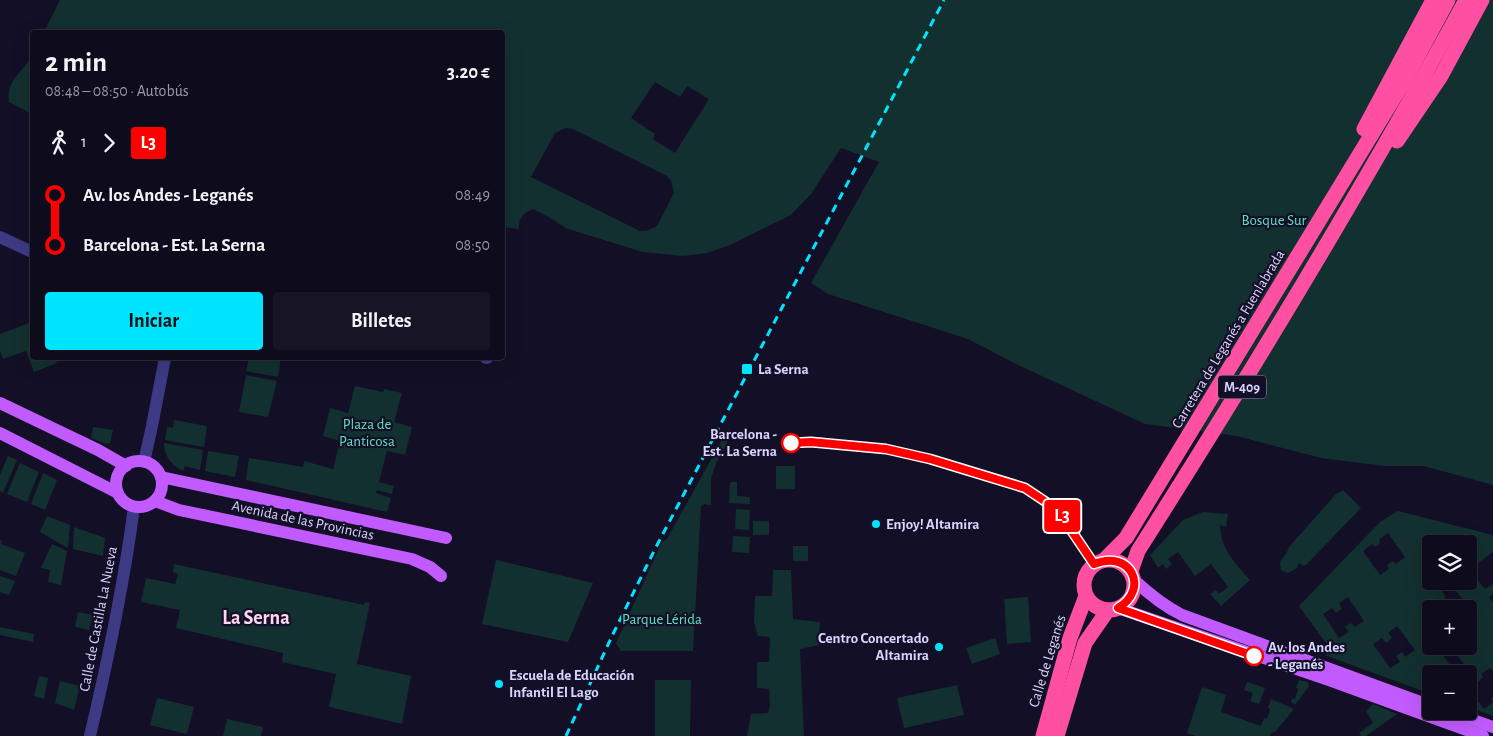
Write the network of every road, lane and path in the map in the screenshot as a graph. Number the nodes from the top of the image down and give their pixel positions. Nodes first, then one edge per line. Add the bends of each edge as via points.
1 (1448, 0) edge
2 (1466, 0) edge
3 (1482, 0) edge
4 (1431, 4) edge
5 (1353, 201) junction
6 (0, 237) edge
7 (30, 251) edge
8 (1255, 328) junction
9 (165, 360) edge
10 (0, 402) edge
11 (0, 433) edge
12 (144, 462) junction
13 (126, 466) junction
14 (161, 476) junction
15 (118, 493) junction
16 (155, 501) junction
17 (134, 507) junction
18 (446, 538) dead end
19 (1104, 560) junction
20 (441, 576) dead end
21 (1132, 576) junction
22 (1086, 596) junction
23 (1113, 609) junction
24 (1422, 703) edge
25 (1475, 720) edge
26 (1493, 726) edge
27 (90, 736) edge
28 (1043, 736) edge
29 (1057, 736) edge
30 (1483, 736) edge

1 - 8 highway, Carretera de Leganés a Fuenlabrada / M-409 via 1406,78
2 - 5 highway, M-409
3 - 5 highway, M-409 via 1417,114
4 - 8 highway, M-409
5 - 21 highway, M-409 via 1231,405 1138,551
6 - 7 street
8 - 19 highway, Carretera de Leganés a Fuenlabrada / M-409 via 1126,538
9 - 12 street
10 - 13 main road
11 - 15 main road
12 - 13 main road
12 - 14 main road
13 - 15 main road via 116,483
14 - 16 main road via 160,494
14 - 18 main road, Avenida de las Provincias
15 - 17 main road via 124,502
16 - 17 main road via 145,507
16 - 20 main road, Avenida de las Provincias via 179,510 412,559
17 - 27 street, Calle de Castilla La Nueva via 104,681
19 - 21 highway via 1124,564
19 - 22 highway, M-409 via 1088,570 1083,587
21 - 23 highway, M-409 via 1134,589 1131,597 1126,604
21 - 24 main road via 1150,595 1182,615
22 - 23 highway via 1094,605
22 - 28 highway, Calle de Leganés / M-409 via 1070,638
23 - 29 highway, Calle de Leganés / M-409 via 1085,643
23 - 30 main road via 1329,680
25 - 26 main road

